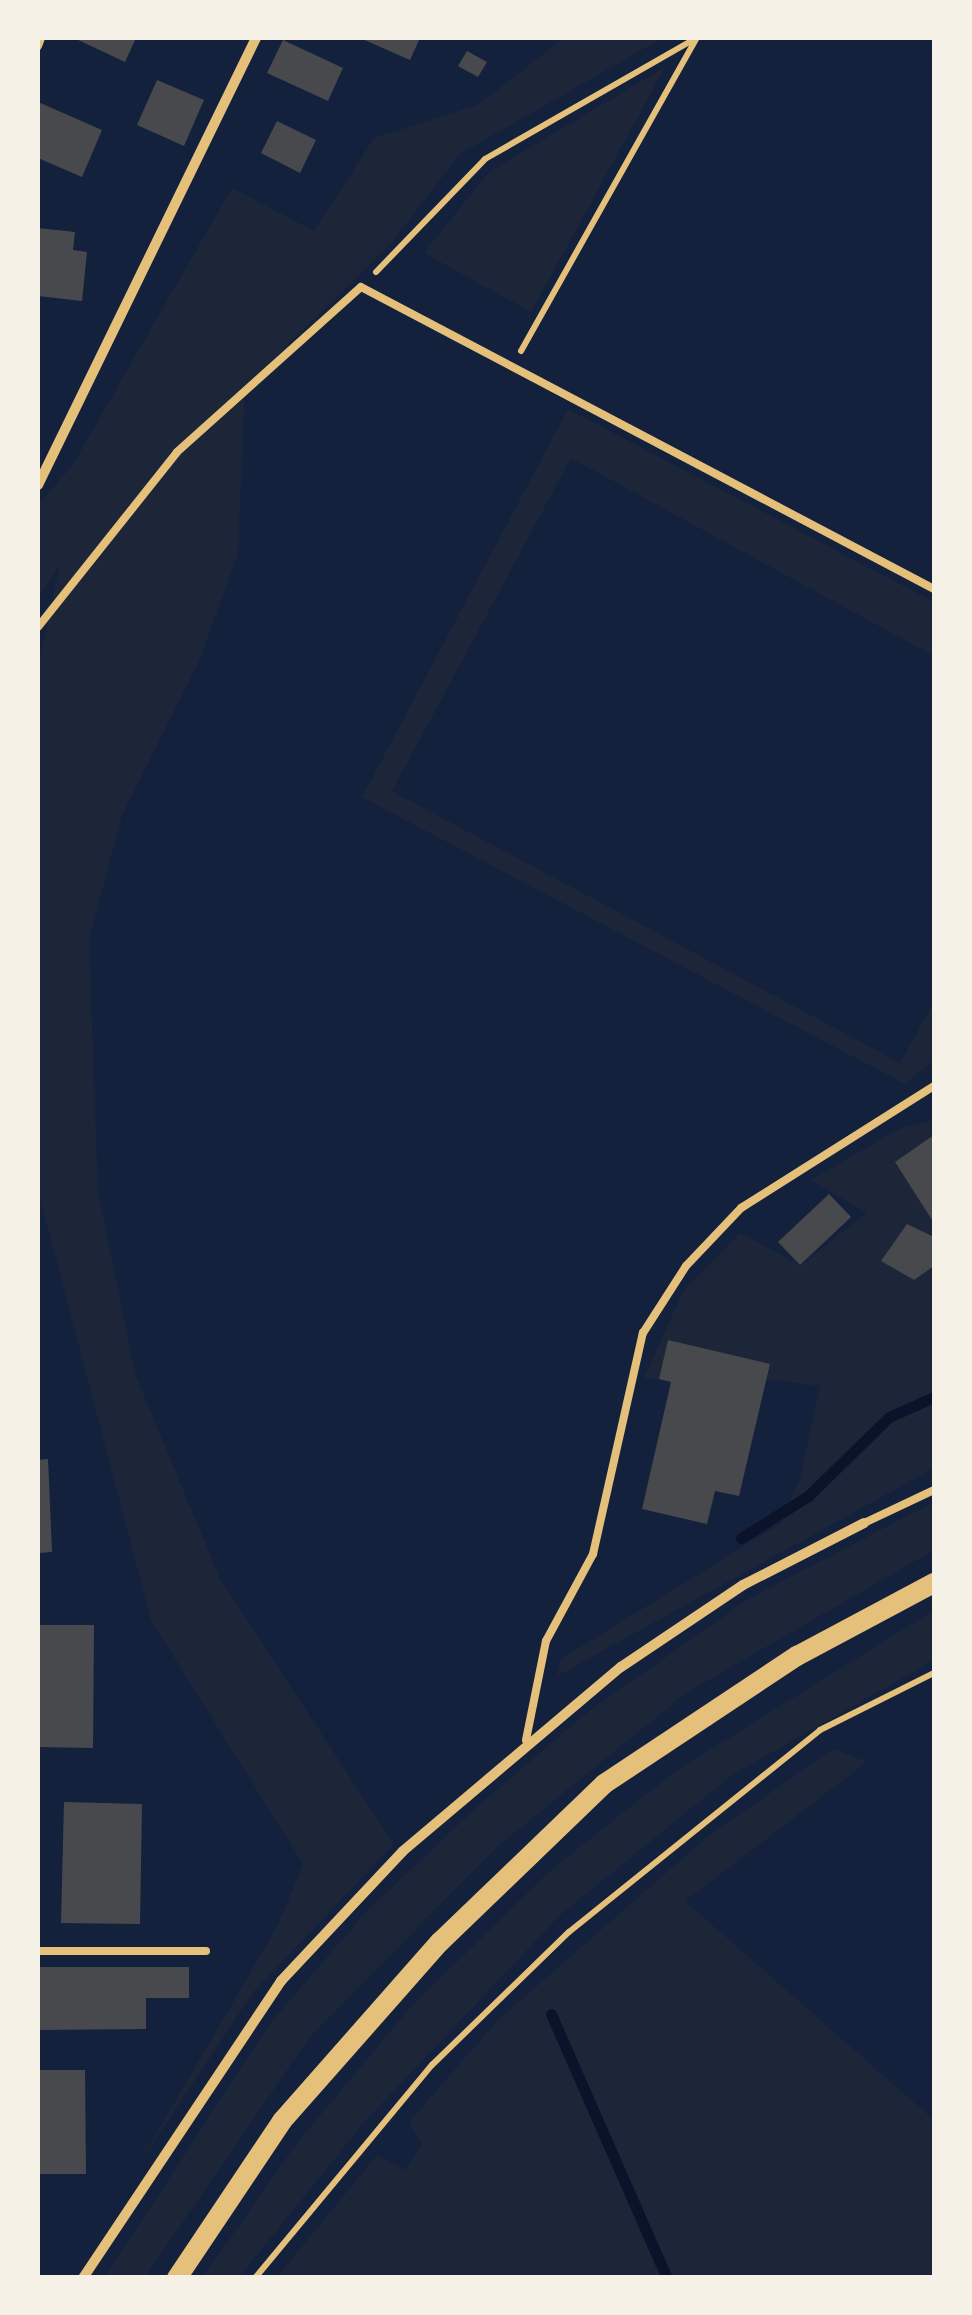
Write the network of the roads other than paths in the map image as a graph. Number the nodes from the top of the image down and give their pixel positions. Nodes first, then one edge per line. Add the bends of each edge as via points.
1 (41, 38) edge
2 (256, 38) edge
3 (38, 46) edge
4 (38, 484) edge
5 (934, 589) edge
6 (38, 627) edge
7 (934, 1086) edge
8 (934, 1490) edge
9 (864, 1523) joint
10 (934, 1583) edge
11 (526, 1740) junction
12 (38, 1951) edge
13 (206, 1951) dead end
14 (84, 2278) edge
15 (177, 2278) edge

1 - 3 lane
2 - 4 street
5 - 6 lane via 361,287 176,452
7 - 11 lane via 741,1208 686,1266 643,1333 593,1554 546,1641
8 - 9 lane
9 - 11 street via 743,1585
10 - 15 main road via 797,1656 604,1784 440,1942 282,2121
11 - 14 street via 281,1980
12 - 13 lane

